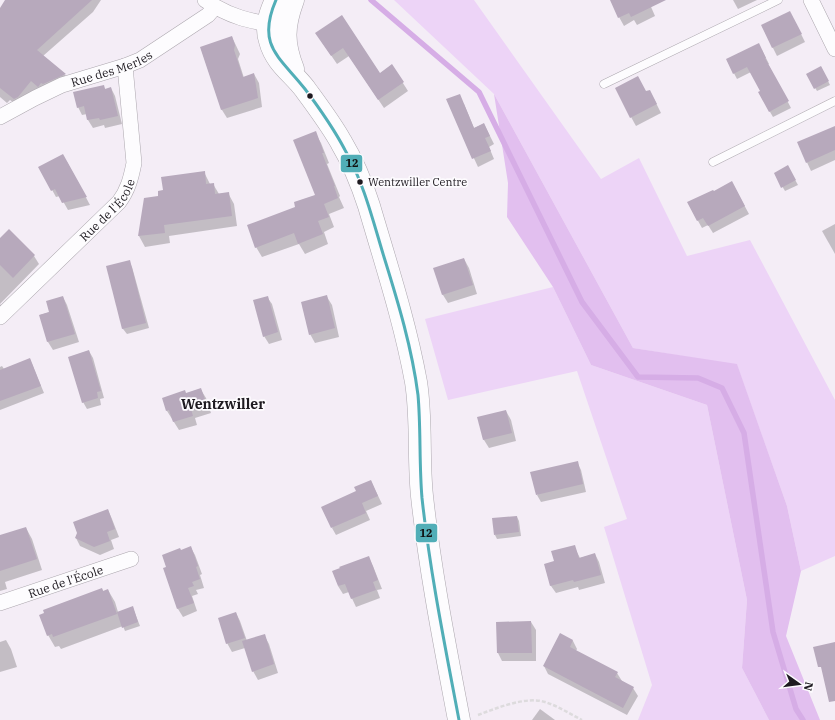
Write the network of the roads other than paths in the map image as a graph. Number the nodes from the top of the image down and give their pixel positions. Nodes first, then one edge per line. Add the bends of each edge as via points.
1 (276, 0) edge
2 (293, 0) edge
3 (778, 0) edge
4 (811, 0) edge
5 (210, 4) edge
6 (276, 26) junction
7 (835, 49) edge
8 (126, 66) junction
9 (604, 84) dead end
10 (835, 101) edge
11 (0, 117) edge
12 (713, 162) dead end
13 (0, 317) edge
14 (131, 559) dead end
15 (0, 603) edge
16 (466, 719) edge

1 - 6 street via 270,13
2 - 6 street
3 - 9 lane
4 - 7 street
5 - 6 street via 235,17
5 - 8 street, Rue des Merles via 208,15 140,60
6 - 16 street via 269,40 273,51 280,63 297,78 341,142 362,185 381,246 416,383 422,495 430,558
8 - 11 street, Rue des Merles via 62,85
8 - 13 street, Rue de l'École via 134,163 126,192 119,202
10 - 12 lane
14 - 15 street, Rue de l'École

